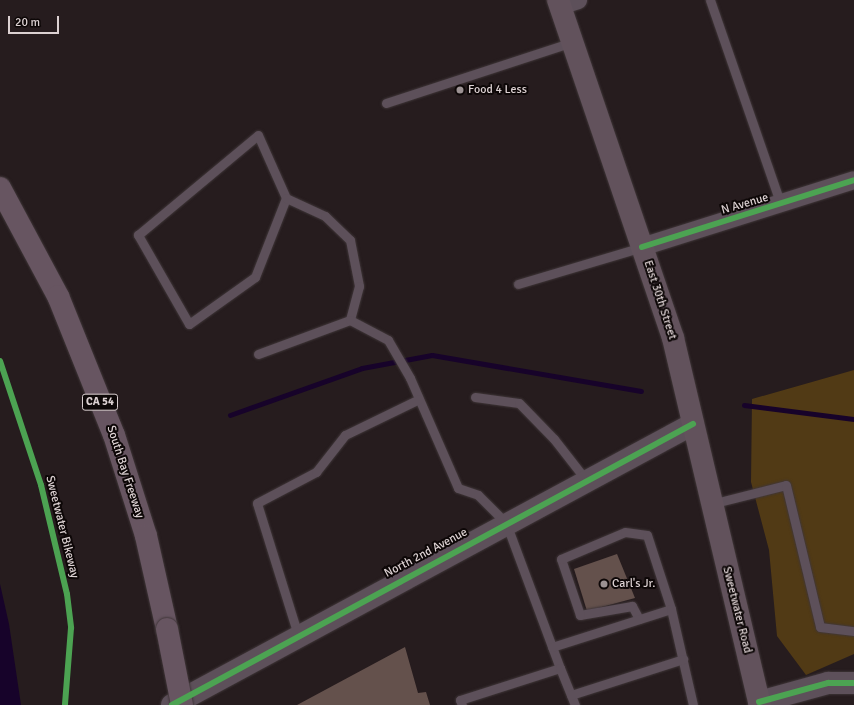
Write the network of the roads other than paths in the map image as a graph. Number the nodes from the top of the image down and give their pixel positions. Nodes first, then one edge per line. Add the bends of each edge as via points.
1 (710, 0) edge
2 (566, 2) edge
3 (573, 42) junction
4 (386, 103) dead end
5 (854, 180) edge
6 (0, 188) edge
7 (286, 198) junction
8 (781, 205) junction
9 (642, 247) junction
10 (518, 284) dead end
11 (350, 320) junction
12 (258, 354) dead end
13 (475, 397) dead end
14 (419, 399) junction
15 (693, 424) junction
16 (586, 480) junction
17 (712, 510) junction
18 (506, 523) junction
19 (671, 609) junction
20 (639, 619) junction
21 (854, 631) edge
22 (298, 635) junction
23 (552, 647) junction
24 (683, 659) junction
25 (560, 668) junction
26 (854, 683) edge
27 (571, 695) junction
28 (759, 703) edge
29 (172, 705) edge
30 (182, 705) edge
31 (462, 705) edge
32 (575, 705) edge
33 (693, 705) edge

1 - 8 lane
2 - 3 main road, East 30th Street
3 - 4 lane
3 - 9 main road, East 30th Street
5 - 8 street, N Avenue
6 - 30 highway, South Bay Freeway / CA 54, bridge via 58,296 114,435 146,536
7 - 7 lane via 258,135 138,235 189,324 255,276
7 - 11 lane via 325,216 350,240 359,286
8 - 9 street, N Avenue
9 - 10 lane
9 - 15 main road, East 30th Street via 673,338
11 - 12 lane
11 - 14 lane via 388,340
13 - 16 lane via 519,403 554,439
14 - 18 lane via 458,488 478,494
14 - 22 lane via 345,435 316,472 256,503
15 - 16 street, North 2nd Avenue
15 - 17 main road, East 30th Street
16 - 18 street, North 2nd Avenue
17 - 21 lane via 786,485 820,627
17 - 28 main road, Sweetwater Road
18 - 22 street, North 2nd Avenue
18 - 23 lane
19 - 20 lane
19 - 20 lane via 647,535 625,532 561,559 580,615 632,606
19 - 24 lane
20 - 23 lane
22 - 29 street, North 2nd Avenue
23 - 25 lane
24 - 27 lane
24 - 33 lane
25 - 27 lane
25 - 31 lane via 460,700
26 - 28 street via 828,683
27 - 32 lane

